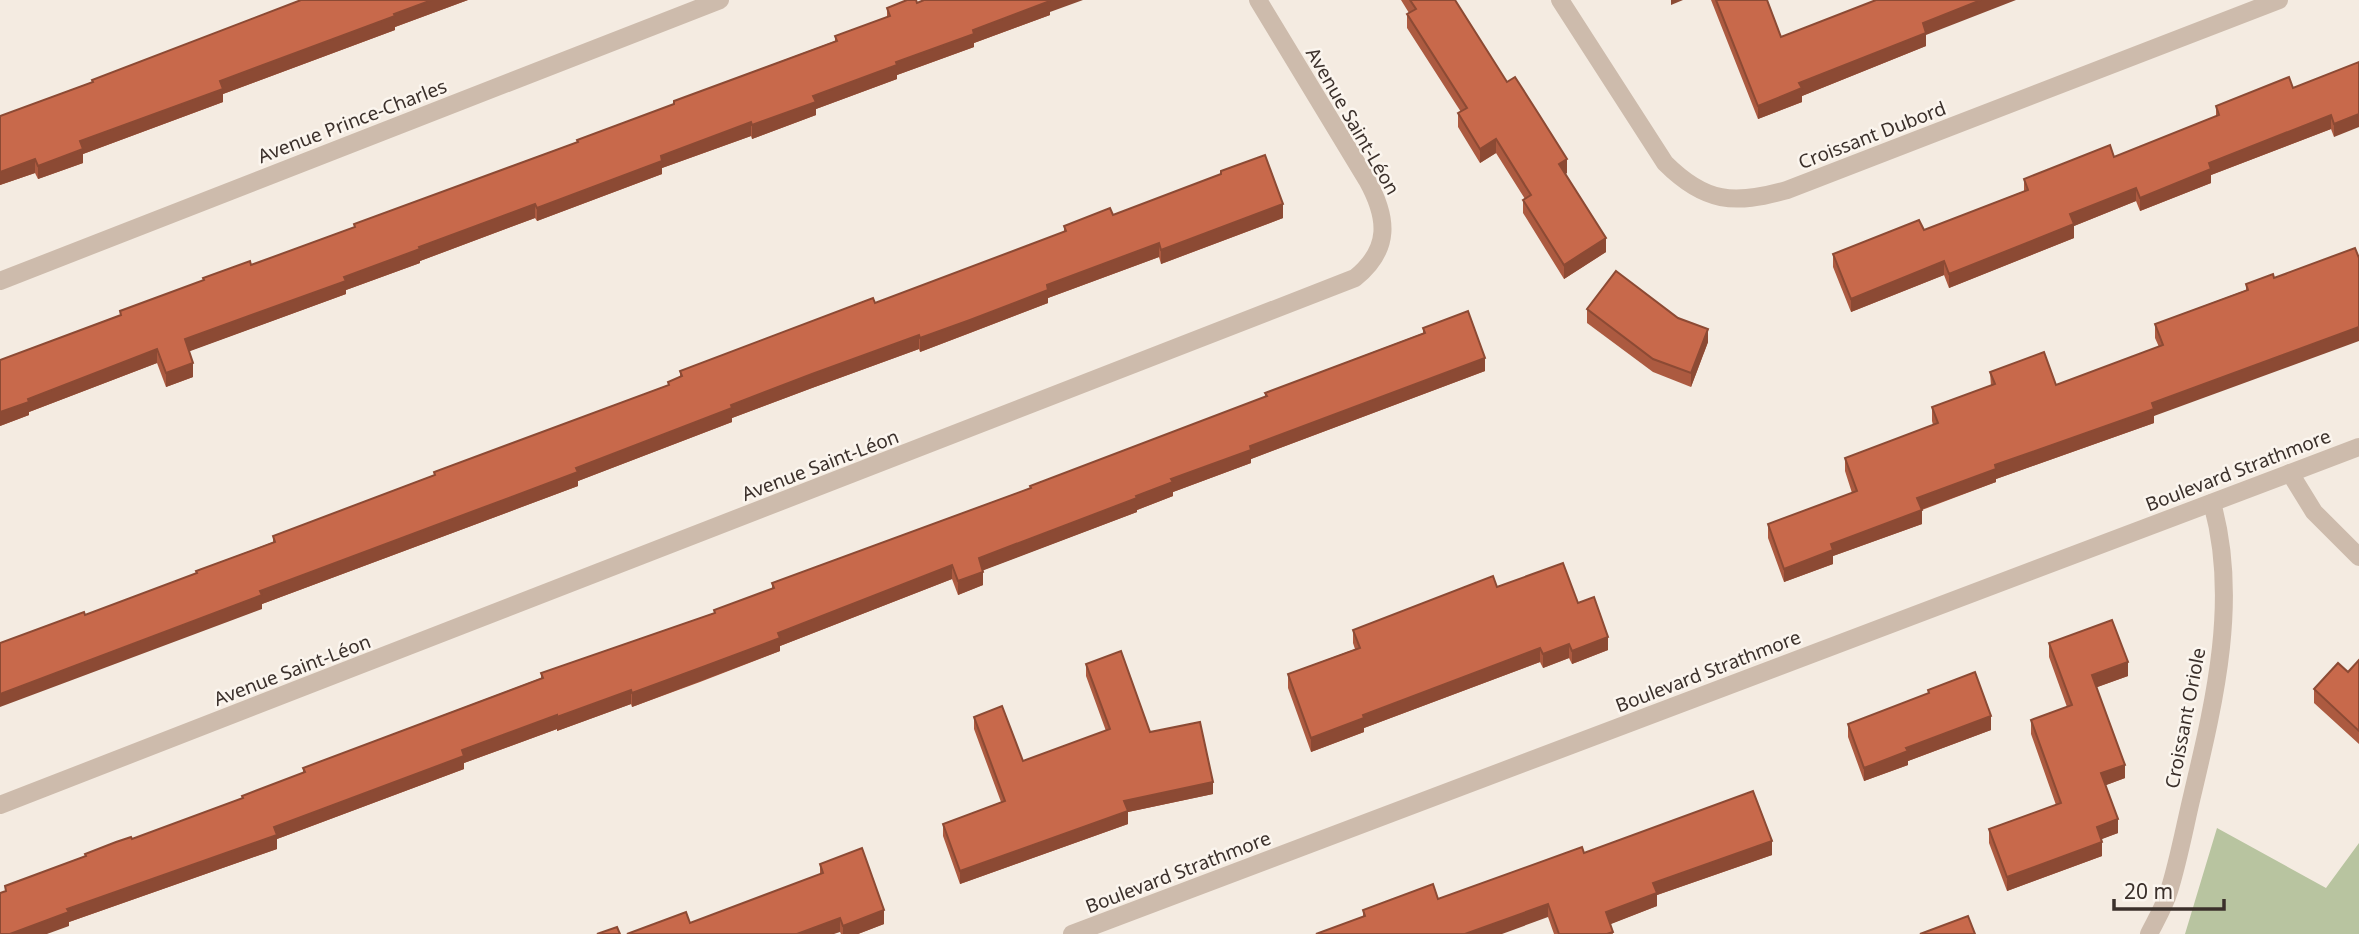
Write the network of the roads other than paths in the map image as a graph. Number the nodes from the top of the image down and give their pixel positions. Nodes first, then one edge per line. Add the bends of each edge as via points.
1 (720, 0) edge
2 (1258, 0) edge
3 (1559, 0) edge
4 (2279, 0) edge
5 (0, 281) edge
6 (2359, 447) edge
7 (2290, 473) junction
8 (2212, 503) junction
9 (2359, 557) edge
10 (0, 805) edge
11 (1072, 934) edge
12 (2149, 934) edge

1 - 5 street, Avenue Prince-Charles
2 - 10 street, Avenue Saint-Léon via 1380,207 1382,240 1377,255 1355,278
3 - 4 street, Croissant Dubord via 1665,163 1701,192 1721,199 1787,190
6 - 7 street, Boulevard Strathmore
7 - 8 street, Boulevard Strathmore
7 - 9 street via 2314,512
8 - 11 street, Boulevard Strathmore
8 - 12 street, Croissant Oriole via 2225,591 2216,681 2169,893

